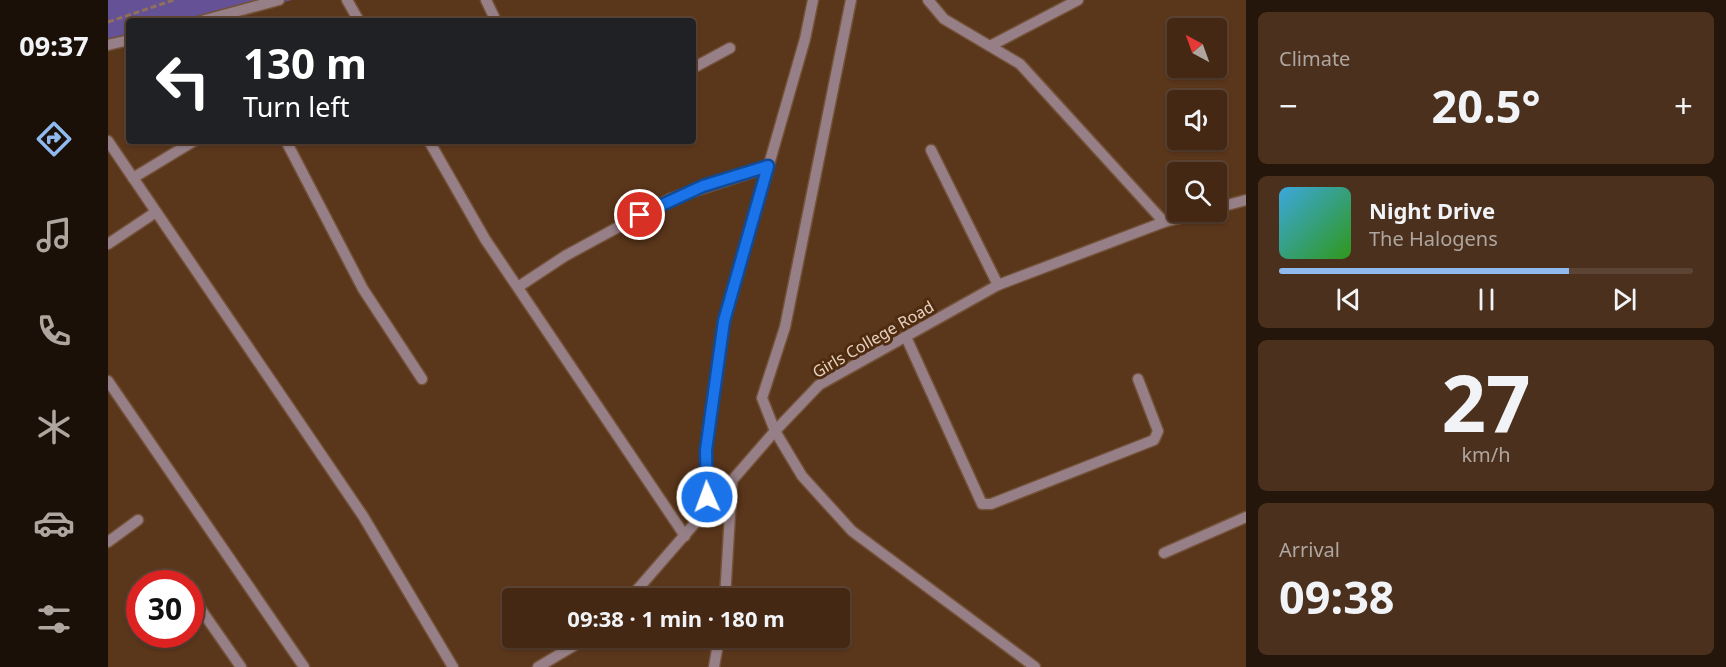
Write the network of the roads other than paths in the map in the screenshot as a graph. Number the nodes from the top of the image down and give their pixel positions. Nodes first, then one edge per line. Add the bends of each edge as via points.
1 (279, 0) edge
2 (347, 0) edge
3 (486, 0) edge
4 (813, 0) edge
5 (851, 0) edge
6 (928, 0) edge
7 (1078, 0) edge
8 (212, 18) edge
9 (357, 18) edge
10 (495, 18) edge
11 (126, 41) edge
12 (108, 45) edge
13 (990, 46) junction
14 (730, 48) dead end
15 (696, 66) edge
16 (108, 141) edge
17 (189, 144) edge
18 (288, 144) edge
19 (431, 144) edge
20 (931, 150) dead end
21 (768, 166) junction
22 (133, 178) junction
23 (1246, 200) edge
24 (1227, 205) edge
25 (156, 212) junction
26 (1167, 221) edge
27 (1164, 222) junction
28 (108, 244) edge
29 (998, 285) junction
30 (518, 287) junction
31 (906, 337) junction
32 (422, 379) dead end
33 (1138, 379) dead end
34 (108, 381) edge
35 (776, 431) junction
36 (732, 481) junction
37 (708, 509) junction
38 (1246, 517) edge
39 (138, 520) dead end
40 (685, 536) junction
41 (108, 542) edge
42 (1164, 553) dead end
43 (639, 588) edge
44 (726, 588) edge
45 (204, 614) edge
46 (570, 648) edge
47 (717, 648) edge
48 (241, 667) edge
49 (304, 667) edge
50 (453, 667) edge
51 (538, 667) edge
52 (714, 667) edge
53 (1035, 667) edge

1 - 8 street
2 - 9 street
3 - 10 street
4 - 21 street
5 - 35 street via 785,327 762,398
6 - 13 street via 944,19
7 - 13 street
11 - 12 street
13 - 27 street via 1020,64
14 - 15 street
16 - 22 street
17 - 22 street
18 - 32 street via 363,289
19 - 30 street via 485,239
20 - 29 street
21 - 30 street via 670,199 565,256
21 - 37 street via 724,321 706,450
22 - 25 street
23 - 24 street
25 - 28 street
25 - 50 street via 363,516
26 - 27 street, Girls College Road
27 - 29 street, Girls College Road
29 - 31 street, Girls College Road
30 - 40 street
31 - 33 street via 982,504 991,504 1154,440 1158,431
31 - 35 street, Girls College Road via 819,385
34 - 49 street
35 - 36 street, Girls College Road
35 - 53 street via 802,476 852,531
36 - 37 street, Girls College Road
36 - 44 street
37 - 40 street, Girls College Road
38 - 42 street
39 - 41 street
40 - 43 street, Girls College Road
45 - 48 street
46 - 51 street
47 - 52 street

